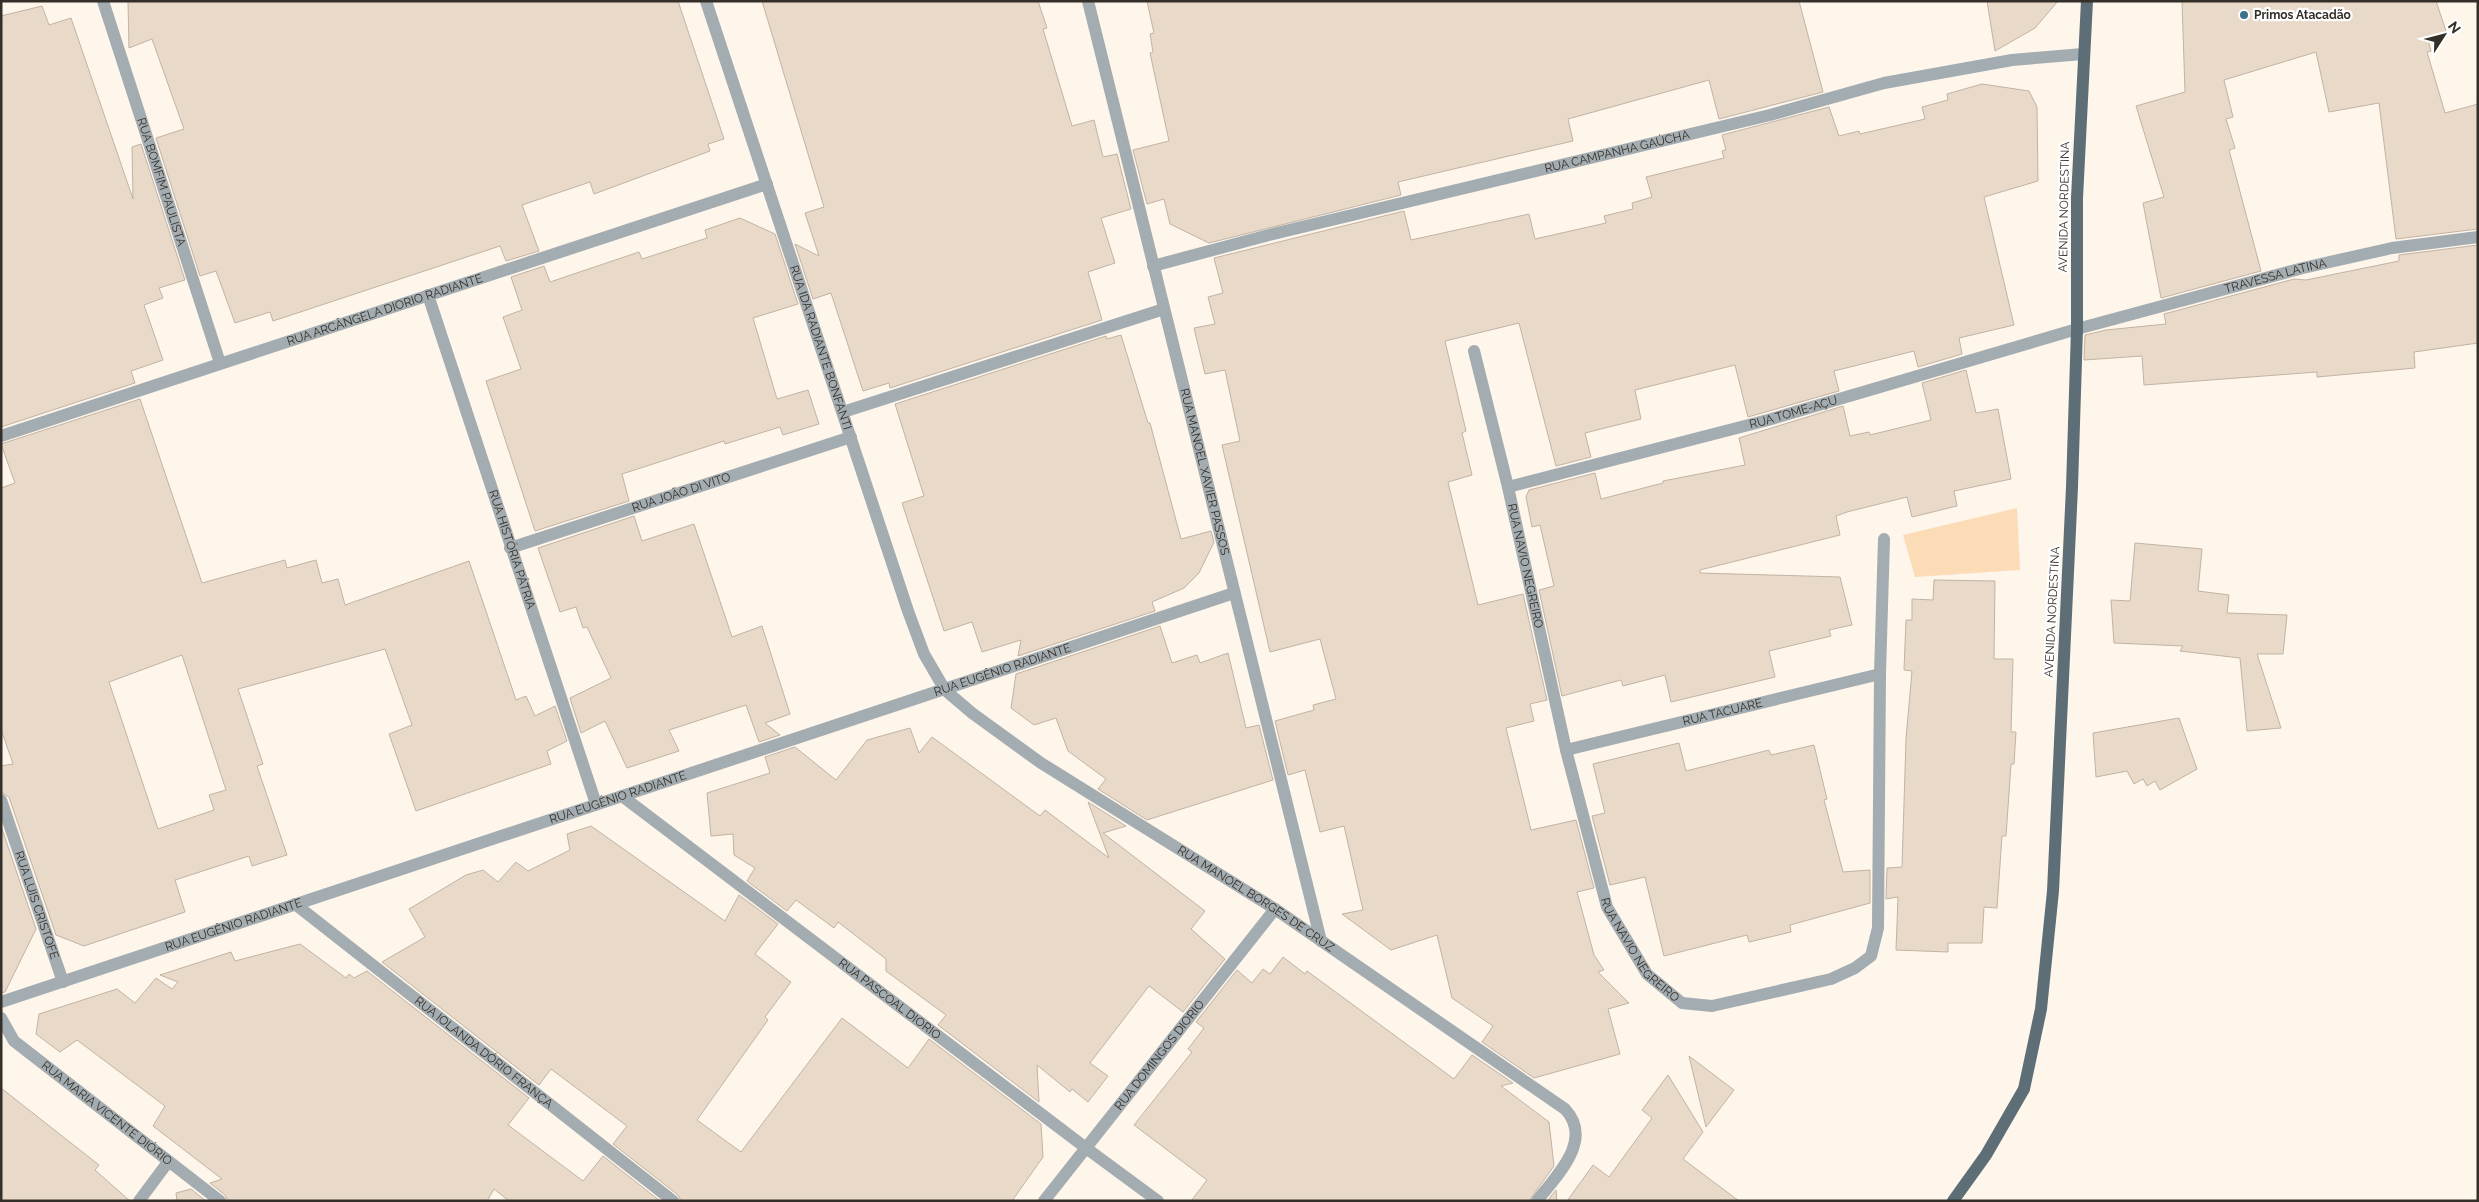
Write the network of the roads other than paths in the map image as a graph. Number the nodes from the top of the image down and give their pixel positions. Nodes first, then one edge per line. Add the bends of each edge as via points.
1 (103, 1) edge
2 (706, 1) edge
3 (1088, 1) edge
4 (2087, 1) edge
5 (2083, 54) junction
6 (767, 184) junction
7 (2478, 237) edge
8 (1153, 266) junction
9 (428, 295) junction
10 (1164, 309) junction
11 (2077, 329) junction
12 (1474, 351) dead end
13 (220, 363) junction
14 (843, 412) junction
15 (1, 436) edge
16 (851, 437) junction
17 (1508, 487) junction
18 (1884, 539) dead end
19 (510, 548) junction
20 (1234, 593) junction
21 (1880, 674) junction
22 (945, 690) junction
23 (1566, 750) junction
24 (622, 796) junction
25 (1, 800) edge
26 (596, 804) junction
27 (295, 904) junction
28 (1275, 910) junction
29 (1321, 941) junction
30 (63, 982) junction
31 (1, 1002) edge
32 (1, 1018) edge
33 (1086, 1148) junction
34 (168, 1162) junction
35 (139, 1201) edge
36 (220, 1201) edge
37 (673, 1201) edge
38 (1044, 1201) edge
39 (1158, 1201) edge
40 (1537, 1201) edge
41 (1953, 1201) edge

1 - 13 street, RUA BOMFIM PAULISTA
2 - 6 street, RUA IDA RADIANTE BONFANTI
3 - 8 street, RUA MANOEL XAVIER PASSOS
4 - 5 main road, AVENIDA NORDESTINA
5 - 8 street, RUA CAMPANHA GAÚCHA via 2012,60 1884,83 1770,115 1269,235
5 - 11 main road, AVENIDA NORDESTINA via 2077,198
6 - 9 street, RUA ARCÂNGELA DIORIO RADIANTE
6 - 14 street, RUA IDA RADIANTE BONFANTI
7 - 11 street, TRAVESSA LATINA via 2392,248 2303,268
8 - 10 street, RUA MANOEL XAVIER PASSOS
9 - 13 street, RUA ARCÂNGELA DIORIO RADIANTE
9 - 19 street, RUA HISTÓRIA PÁTRIA
10 - 14 street
10 - 20 street, RUA MANOEL XAVIER PASSOS
11 - 17 street, RUA TOME-AÇU via 1768,420
11 - 41 main road, AVENIDA NORDESTINA via 2053,891 2041,1008 2024,1089 1986,1155
12 - 17 street, RUA NAVIO NEGREIRO
13 - 15 street, RUA ARCÂNGELA DIORIO RADIANTE
14 - 16 street, RUA IDA RADIANTE BONFANTI
16 - 19 street, RUA JOÃO DI VITO
16 - 22 street, RUA IDA RADIANTE BONFANTI via 908,611 924,654
17 - 23 street, RUA NAVIO NEGREIRO
18 - 21 street, RUA NAVIO NEGREIRO
19 - 26 street, RUA HISTÓRIA PÁTRIA
20 - 22 street, RUA EUGÊNIO RADIANTE
20 - 29 street, RUA MANOEL XAVIER PASSOS
21 - 23 street, RUA TACUARE
21 - 23 street, RUA NAVIO NEGREIRO via 1878,928 1871,956 1831,979 1712,1006 1682,1003 1647,974 1607,907
22 - 24 street, RUA EUGÊNIO RADIANTE
22 - 28 street, RUA MANOEL BORGES DE CRUZ via 1041,763
24 - 26 street, RUA EUGÊNIO RADIANTE
24 - 33 street, RUA PASCOAL DIORIO
25 - 30 street, RUA LUIS CRISTOFE
26 - 27 street, RUA EUGÊNIO RADIANTE
27 - 30 street, RUA EUGÊNIO RADIANTE
27 - 37 street, RUA IOLANDA DÓRIO FRANÇA
28 - 29 street, RUA MANOEL BORGES DE CRUZ
28 - 33 street, RUA DOMINGOS DIORIO
29 - 40 street, RUA MANOEL BORGES DE CRUZ via 1565,1109 1573,1118 1578,1131 1574,1148
30 - 31 street, RUA EUGÊNIO RADIANTE
32 - 34 street, RUA MARIA VICENTE DIÓRIO via 14,1041
33 - 38 street, RUA DOMINGOS DIORIO
33 - 39 street, RUA PASCOAL DIORIO
34 - 35 street
34 - 36 street, RUA MARIA VICENTE DIÓRIO

